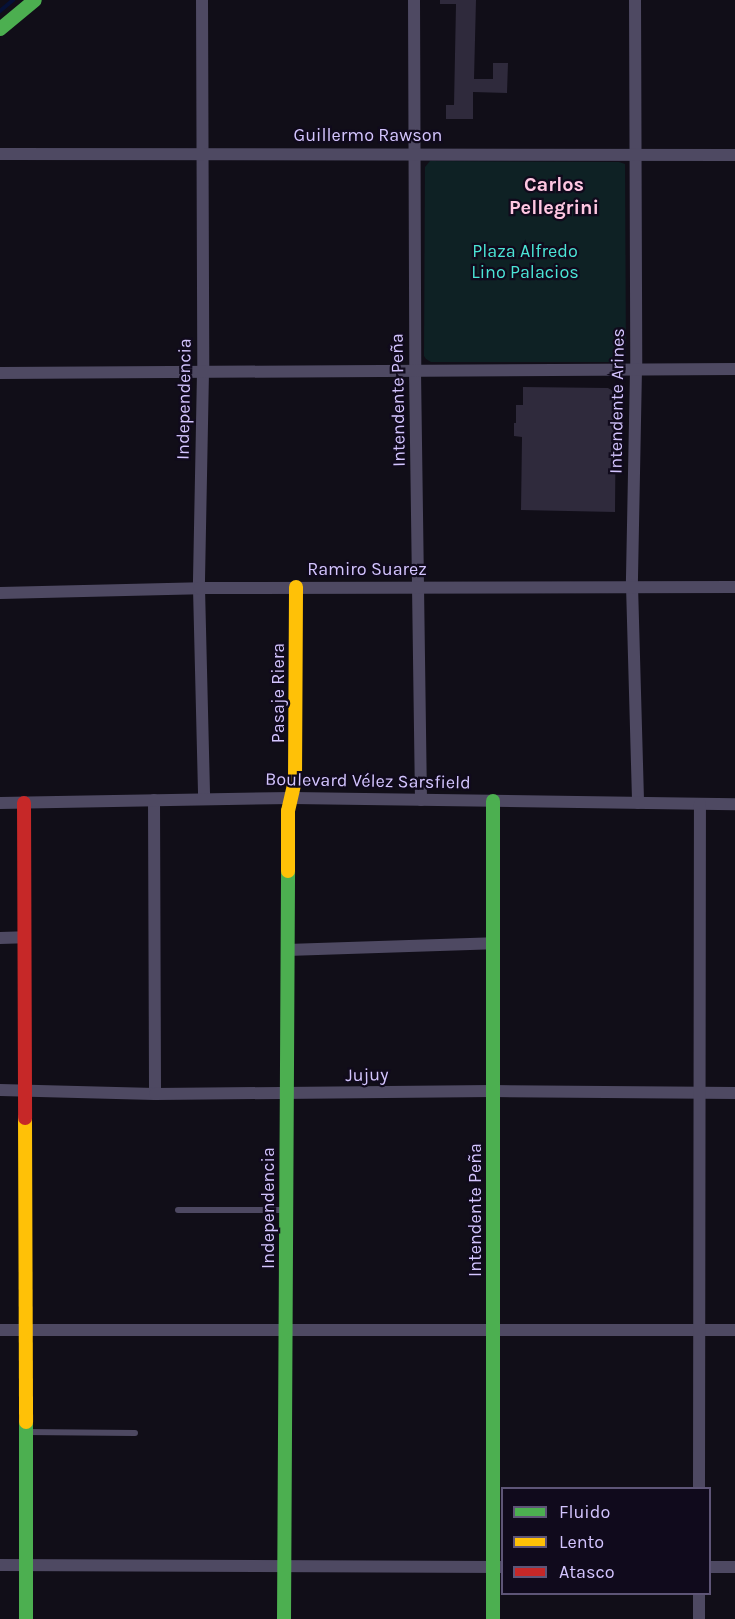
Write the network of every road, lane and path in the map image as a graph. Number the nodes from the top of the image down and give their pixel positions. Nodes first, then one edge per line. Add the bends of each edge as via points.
1 (35, 0) edge
2 (202, 0) edge
3 (414, 0) edge
4 (635, 0) edge
5 (0, 28) edge
6 (202, 152) junction
7 (415, 153) junction
8 (0, 154) edge
9 (735, 155) edge
10 (636, 156) junction
11 (636, 369) junction
12 (735, 369) edge
13 (415, 370) junction
14 (203, 372) junction
15 (0, 373) edge
16 (632, 585) junction
17 (296, 587) junction
18 (419, 587) junction
19 (735, 587) edge
20 (199, 588) junction
21 (0, 593) edge
22 (292, 798) junction
23 (204, 799) junction
24 (154, 800) junction
25 (421, 800) junction
26 (493, 801) junction
27 (0, 803) edge
28 (24, 803) junction
29 (638, 803) junction
30 (700, 804) junction
31 (735, 804) edge
32 (24, 937) junction
33 (0, 938) edge
34 (493, 943) junction
35 (287, 950) junction
36 (0, 1090) edge
37 (23, 1090) junction
38 (493, 1090) junction
39 (735, 1093) edge
40 (155, 1094) junction
41 (287, 1094) junction
42 (699, 1094) junction
43 (178, 1210) dead end
44 (286, 1210) junction
45 (0, 1330) edge
46 (25, 1330) junction
47 (285, 1330) junction
48 (493, 1330) junction
49 (699, 1330) junction
50 (735, 1330) edge
51 (26, 1432) junction
52 (135, 1433) dead end
53 (699, 1487) edge
54 (0, 1565) edge
55 (27, 1565) junction
56 (284, 1566) junction
57 (498, 1567) edge
58 (711, 1567) edge
59 (735, 1567) edge
60 (699, 1595) edge
61 (26, 1619) edge
62 (284, 1619) edge
63 (493, 1619) edge
64 (699, 1619) edge

1 - 5 main road
2 - 6 street, Independencia
3 - 7 street, Intendente Peña
4 - 10 street, Intendente Arines
6 - 7 street, Guillermo Rawson
6 - 8 street, Guillermo Rawson
6 - 14 street, Independencia
7 - 10 street, Guillermo Rawson
7 - 13 street, Intendente Peña
9 - 10 street, Guillermo Rawson
10 - 11 street, Intendente Arines
11 - 12 street
11 - 13 street
11 - 16 street, Intendente Arines
13 - 14 street
13 - 18 street, Intendente Peña
14 - 15 street
14 - 20 street, Independencia
16 - 18 street, Ramiro Suarez
16 - 19 street, Ramiro Suarez
16 - 29 street, Intendente Arines
17 - 18 street, Ramiro Suarez
17 - 20 street, Ramiro Suarez
17 - 22 main road, Pasaje Riera
18 - 25 street, Intendente Peña
20 - 21 street, Ramiro Suarez
20 - 23 street, Independencia
22 - 23 street, Boulevard Vélez Sarsfield
22 - 25 street, Boulevard Vélez Sarsfield
22 - 35 main road, Independencia via 288,811
23 - 24 street, Boulevard Vélez Sarsfield
24 - 28 street, Boulevard Vélez Sarsfield
24 - 40 street
25 - 26 street, Boulevard Vélez Sarsfield
26 - 29 street, Boulevard Vélez Sarsfield
26 - 34 main road, Intendente Peña
27 - 28 street, Boulevard Vélez Sarsfield
28 - 32 main road
29 - 30 street, Boulevard Vélez Sarsfield
30 - 31 street, Boulevard Vélez Sarsfield
30 - 42 street
32 - 33 street
32 - 37 main road
34 - 35 street
34 - 38 main road, Intendente Peña
35 - 41 main road, Independencia
36 - 37 street, Jujuy
37 - 40 street, Jujuy
37 - 46 main road
38 - 41 street, Jujuy
38 - 42 street, Jujuy
38 - 48 main road, Intendente Peña
39 - 42 street, Jujuy
40 - 41 street, Jujuy
41 - 44 main road, Independencia
42 - 49 street
43 - 44 lane
44 - 47 main road, Independencia
45 - 46 street
46 - 47 street
46 - 51 main road
47 - 48 street
47 - 56 main road, Independencia
48 - 49 street
48 - 57 main road, Intendente Peña
49 - 50 street
49 - 53 street
51 - 52 lane
51 - 55 main road
54 - 55 street
55 - 56 street
55 - 61 main road
56 - 57 street
56 - 62 main road, Independencia
57 - 63 main road, Intendente Peña
58 - 59 street
60 - 64 street

